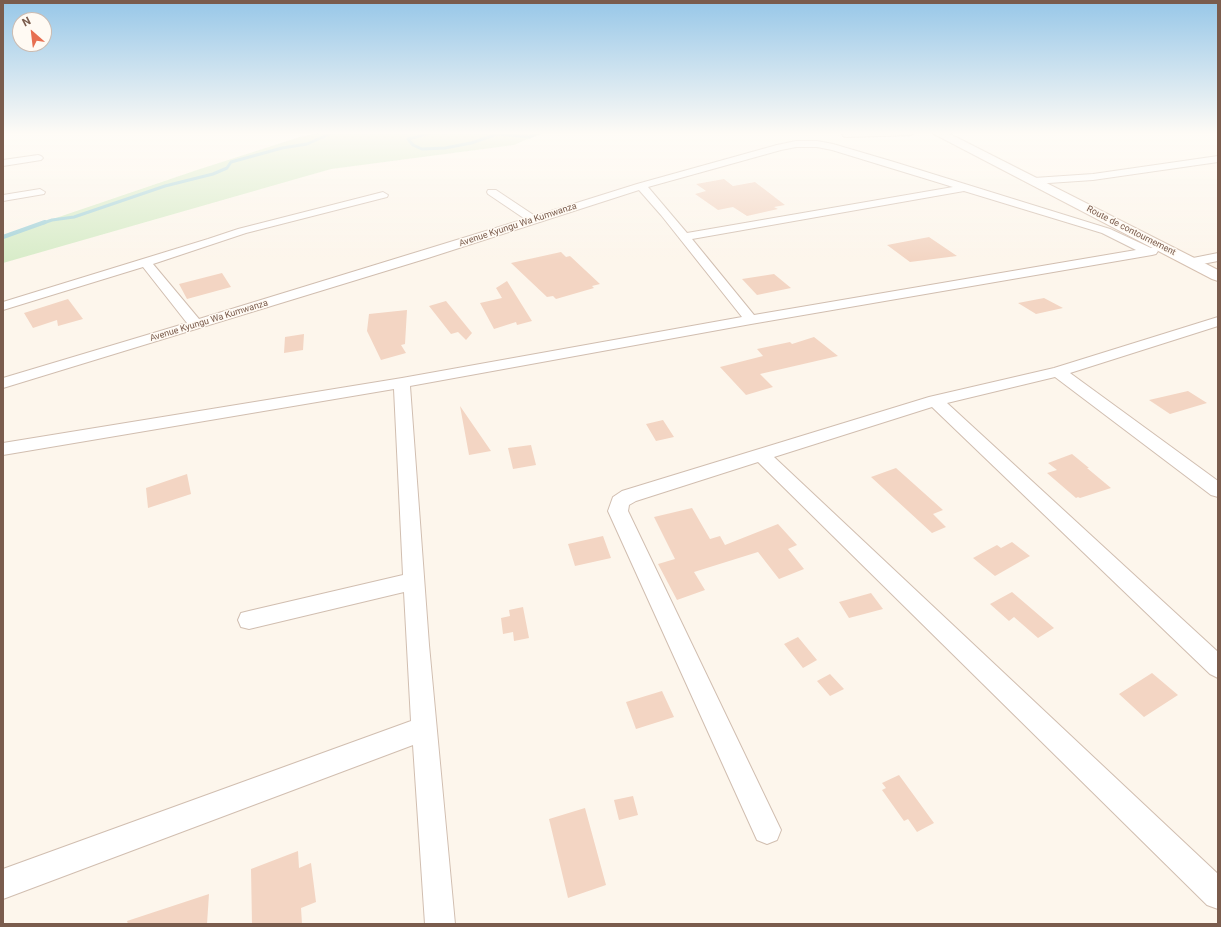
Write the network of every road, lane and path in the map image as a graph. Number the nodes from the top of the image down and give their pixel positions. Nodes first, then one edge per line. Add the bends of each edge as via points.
1 (679, 175) edge
2 (926, 175) edge
3 (1023, 175) edge
4 (1105, 175) edge
5 (1034, 181) junction
6 (641, 186) junction
7 (965, 188) junction
8 (40, 192) dead end
9 (492, 192) dead end
10 (383, 196) dead end
11 (3, 198) edge
12 (533, 220) junction
13 (683, 237) junction
14 (1164, 249) junction
15 (1148, 251) junction
16 (1218, 258) edge
17 (145, 262) junction
18 (1192, 262) junction
19 (1218, 276) edge
20 (3, 306) edge
21 (751, 320) junction
22 (1218, 321) edge
23 (196, 324) junction
24 (1199, 326) junction
25 (1218, 336) edge
26 (1058, 372) junction
27 (402, 383) junction
28 (3, 384) edge
29 (935, 401) junction
30 (3, 449) edge
31 (762, 455) junction
32 (1218, 490) edge
33 (414, 581) junction
34 (249, 620) dead end
35 (1218, 668) edge
36 (424, 729) junction
37 (768, 830) dead end
38 (3, 884) edge
39 (1218, 894) edge
40 (440, 924) edge

1 - 6 street, Avenue Kyungu Wa Kumwanza
2 - 7 street, Avenue Kyungu Wa Kumwanza
3 - 5 street, Route de contournement
4 - 5 street
5 - 14 street, Route de contournement
6 - 12 street, Avenue Kyungu Wa Kumwanza
6 - 13 street
7 - 13 street
7 - 15 street, Avenue Kyungu Wa Kumwanza via 1106,231
8 - 11 street
9 - 12 street
10 - 17 street via 242,232
12 - 23 street, Avenue Kyungu Wa Kumwanza
13 - 21 street
14 - 15 street
14 - 18 street, Route de contournement
15 - 21 street
16 - 18 street
17 - 20 street
17 - 23 street
18 - 19 street, Route de contournement
21 - 27 street
22 - 24 street
23 - 28 street, Avenue Kyungu Wa Kumwanza
24 - 25 street
24 - 26 street
26 - 29 street
26 - 32 street
27 - 30 street
27 - 33 street
29 - 31 street
29 - 35 street
31 - 37 street via 629,496 620,502 618,511
31 - 39 street
33 - 34 street
33 - 36 street
36 - 38 street
36 - 40 street

